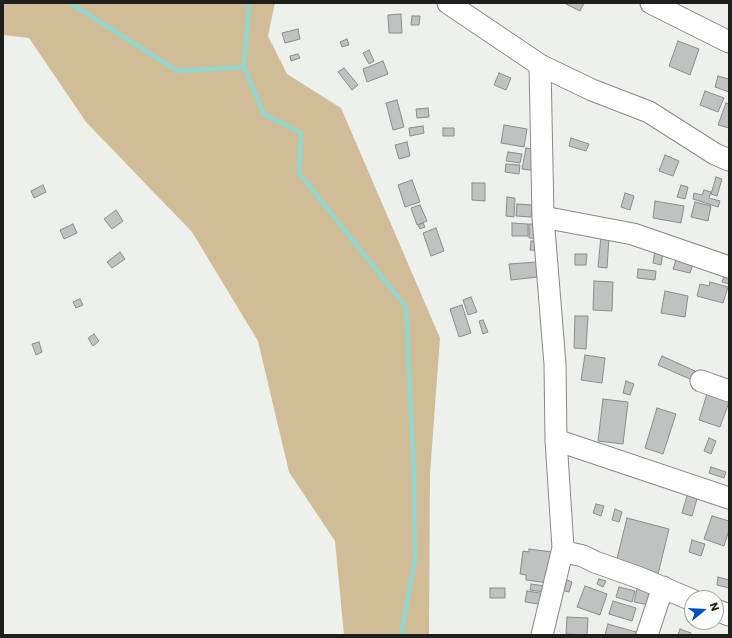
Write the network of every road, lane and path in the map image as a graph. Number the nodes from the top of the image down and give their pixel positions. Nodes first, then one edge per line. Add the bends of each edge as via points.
1 (448, 3) edge
2 (651, 3) edge
3 (729, 42) edge
4 (540, 65) junction
5 (729, 160) edge
6 (543, 217) junction
7 (729, 266) edge
8 (701, 381) dead end
9 (729, 391) edge
10 (556, 440) junction
11 (729, 498) edge
12 (563, 548) junction
13 (663, 587) junction
14 (684, 596) edge
15 (542, 635) edge
16 (647, 635) edge

1 - 4 street
2 - 3 street
4 - 5 street via 592,90 649,112 715,154
4 - 6 street
6 - 7 street via 633,234
6 - 10 street via 555,364
8 - 9 street
10 - 11 street
10 - 12 street
12 - 13 street via 570,553
12 - 15 street
13 - 14 street
13 - 16 street

